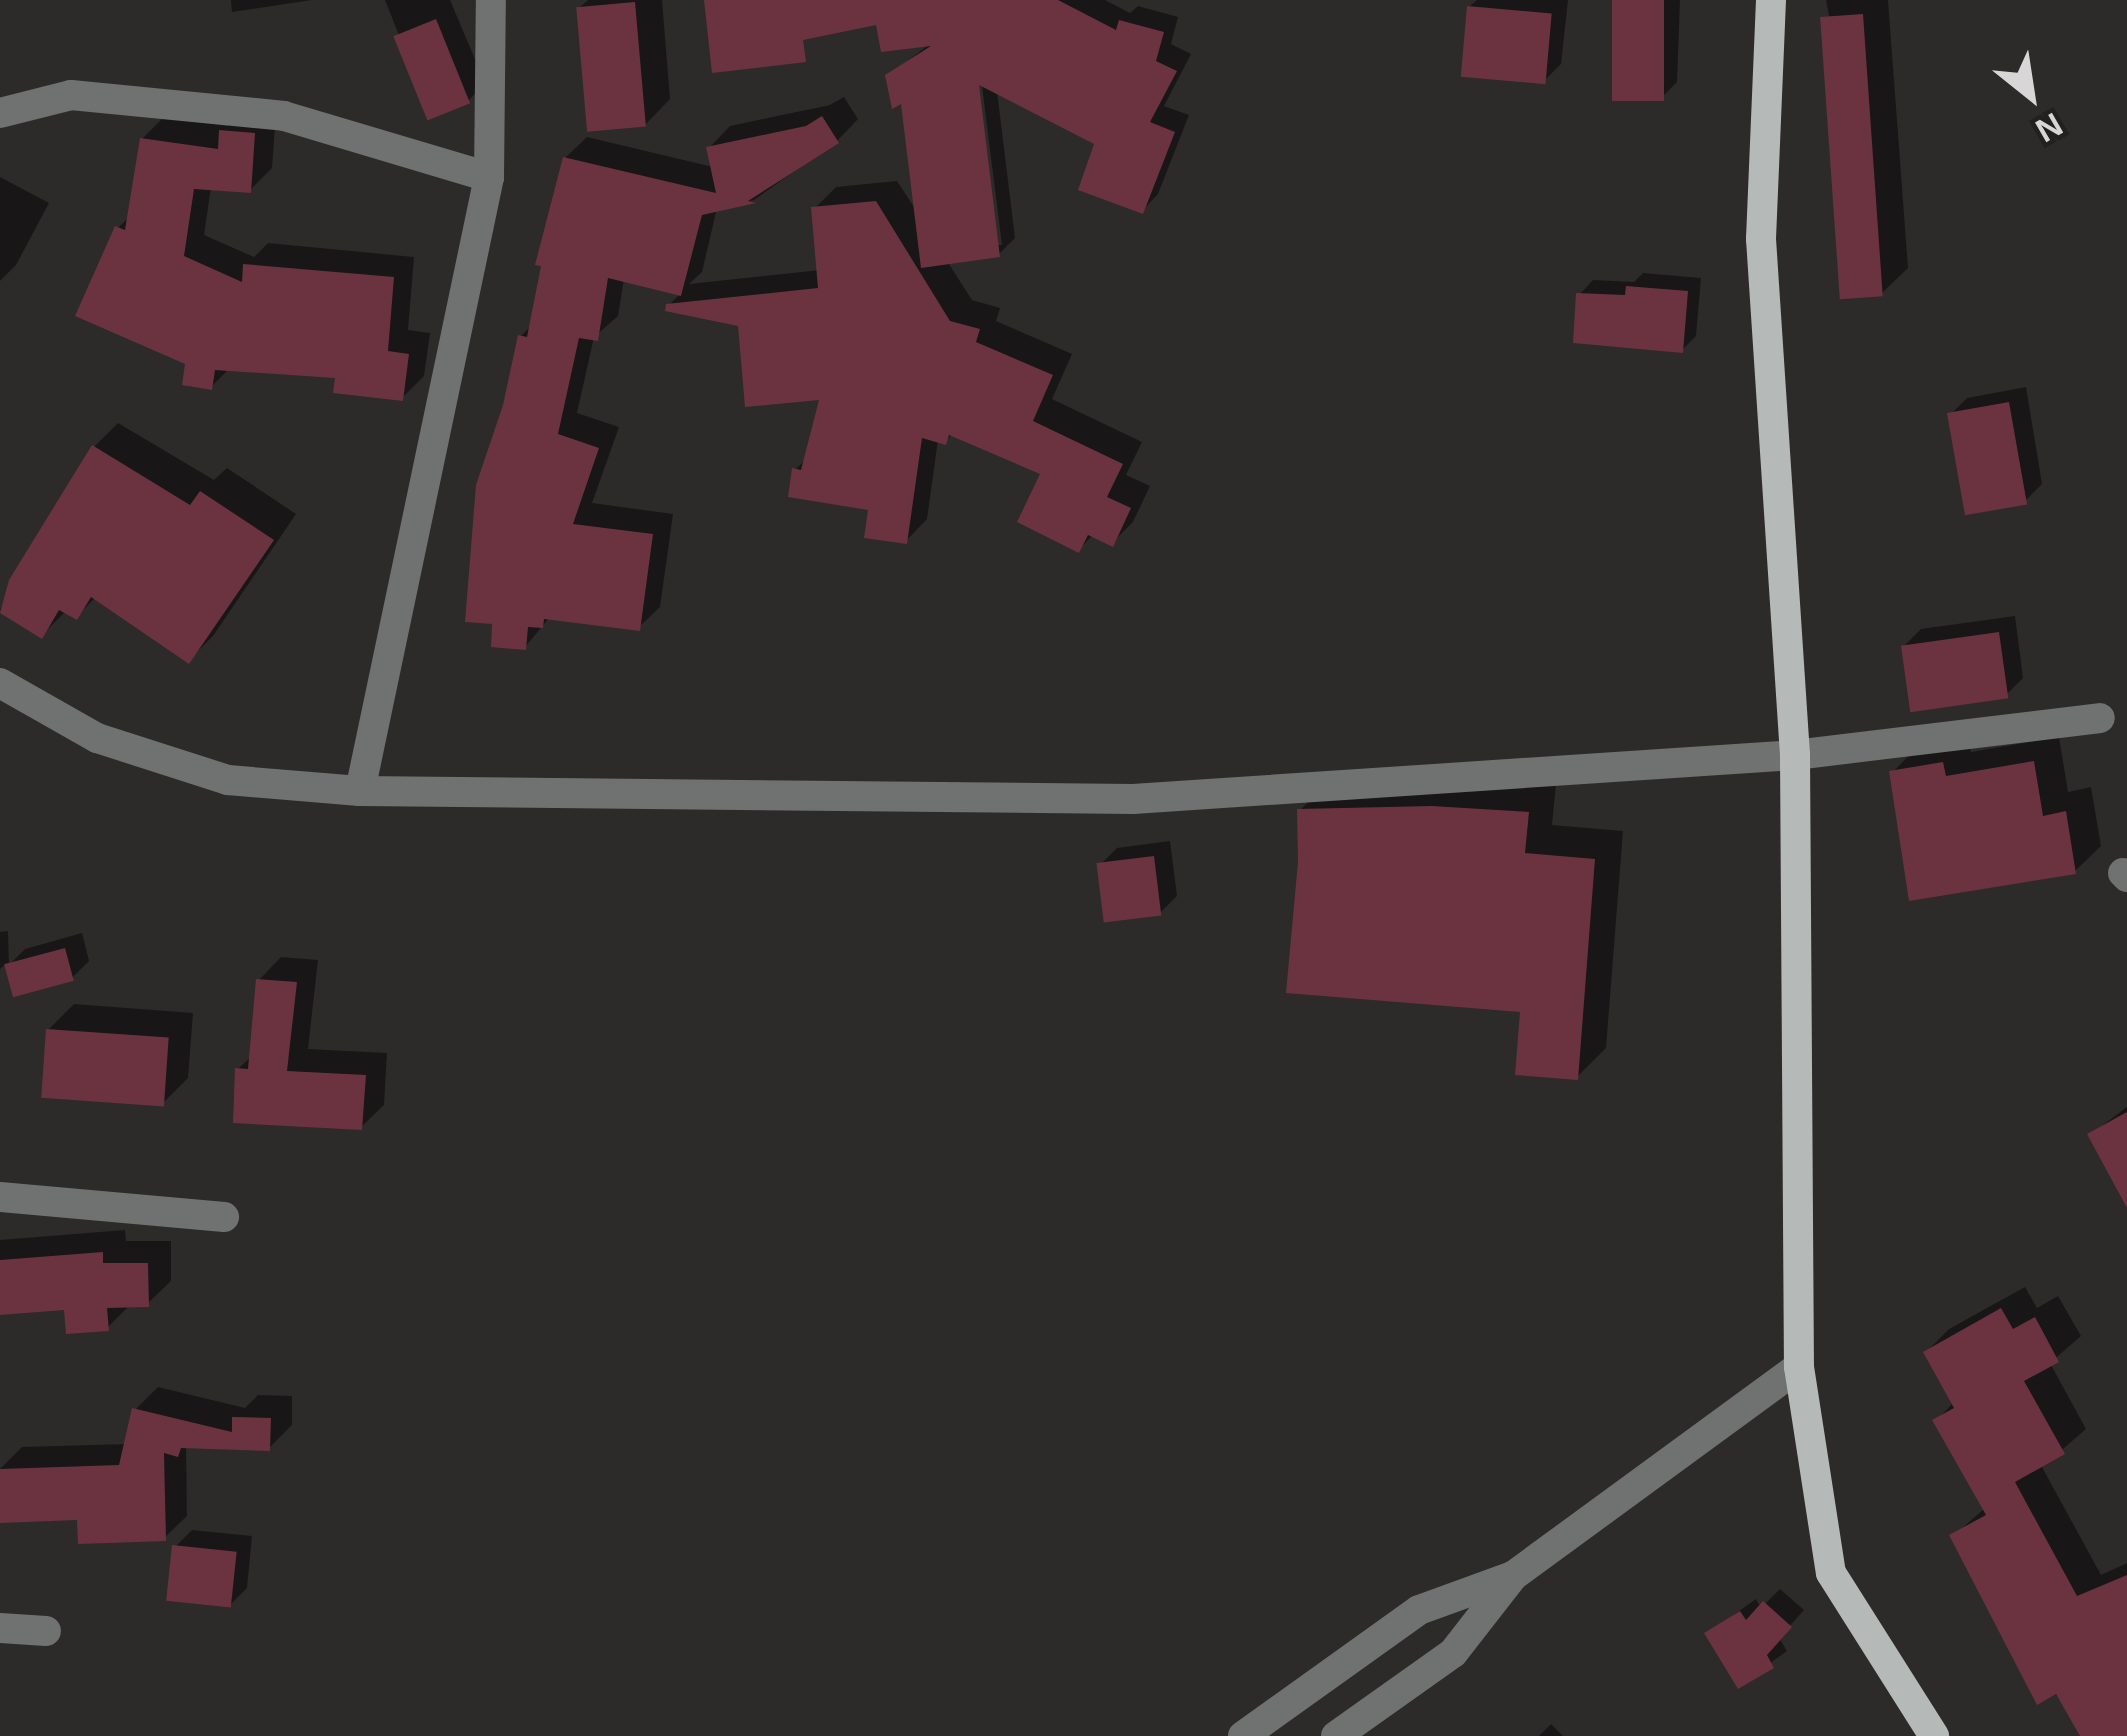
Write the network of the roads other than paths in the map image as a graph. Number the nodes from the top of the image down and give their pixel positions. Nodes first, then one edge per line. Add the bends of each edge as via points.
1 (491, 0) edge
2 (1771, 0) edge
3 (0, 113) edge
4 (489, 177) junction
5 (0, 683) edge
6 (2100, 718) dead end
7 (1795, 755) junction
8 (360, 791) junction
9 (0, 1197) edge
10 (224, 1216) dead end
11 (1799, 1366) junction
12 (1513, 1576) junction
13 (0, 1628) edge
14 (46, 1631) dead end
15 (1243, 1736) edge
16 (1336, 1736) edge
17 (1934, 1736) edge

1 - 4 street
2 - 7 main road via 1761,238
3 - 4 street via 71,95 284,116
4 - 8 street
5 - 8 street via 98,738 228,780
6 - 7 street
7 - 8 street via 1132,799
7 - 11 main road
9 - 10 street
11 - 12 street
11 - 17 main road via 1831,1573
12 - 15 street via 1419,1610
12 - 16 street via 1454,1653
13 - 14 street

